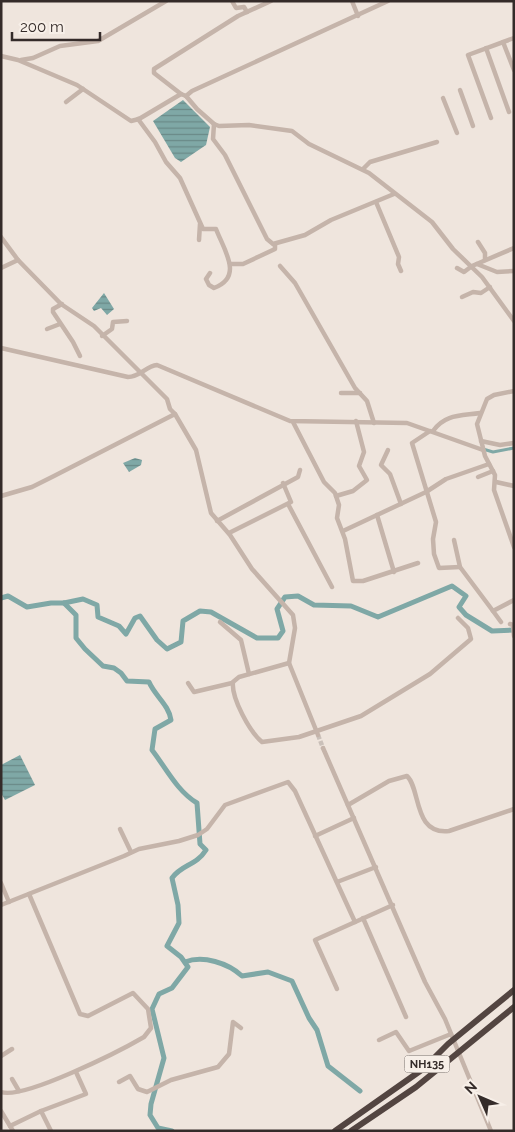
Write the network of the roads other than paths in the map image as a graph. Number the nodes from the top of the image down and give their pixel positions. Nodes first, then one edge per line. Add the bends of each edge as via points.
1 (166, 1) edge
2 (232, 1) edge
3 (271, 1) edge
4 (352, 1) edge
5 (388, 1) edge
6 (247, 12) junction
7 (358, 16) junction
8 (514, 38) edge
9 (503, 42) junction
10 (486, 48) junction
11 (1, 56) edge
12 (18, 60) junction
13 (514, 70) edge
14 (83, 89) junction
15 (460, 90) dead end
16 (181, 94) junction
17 (186, 96) junction
18 (443, 98) dead end
19 (66, 102) dead end
20 (509, 112) dead end
21 (491, 118) dead end
22 (138, 119) junction
23 (214, 124) junction
24 (473, 126) dead end
25 (457, 133) dead end
26 (437, 142) dead end
27 (364, 169) junction
28 (394, 194) junction
29 (376, 202) junction
30 (200, 224) junction
31 (1, 237) edge
32 (199, 240) dead end
33 (478, 242) dead end
34 (275, 244) junction
35 (514, 248) edge
36 (18, 260) junction
37 (485, 260) junction
38 (230, 264) junction
39 (475, 265) junction
40 (280, 266) dead end
41 (1, 268) edge
42 (457, 268) dead end
43 (401, 271) dead end
44 (514, 271) edge
45 (210, 273) dead end
46 (490, 287) junction
47 (462, 297) dead end
48 (62, 304) junction
49 (127, 321) dead end
50 (514, 321) edge
51 (60, 324) junction
52 (47, 329) dead end
53 (102, 336) junction
54 (1, 348) edge
55 (80, 356) dead end
56 (140, 373) junction
57 (514, 391) edge
58 (341, 393) dead end
59 (360, 393) junction
60 (480, 413) junction
61 (175, 414) junction
62 (356, 421) junction
63 (373, 421) junction
64 (293, 422) junction
65 (433, 430) junction
66 (514, 443) edge
67 (482, 445) junction
68 (388, 450) dead end
69 (489, 464) junction
70 (300, 470) dead end
71 (493, 471) junction
72 (478, 477) dead end
73 (496, 482) junction
74 (283, 483) junction
75 (514, 486) edge
76 (428, 491) junction
77 (1, 496) edge
78 (336, 496) junction
79 (288, 504) junction
80 (401, 504) junction
81 (377, 515) junction
82 (217, 521) junction
83 (343, 531) junction
84 (229, 533) junction
85 (454, 540) dead end
86 (514, 547) edge
87 (418, 563) dead end
88 (460, 566) junction
89 (394, 572) junction
90 (332, 587) dead end
91 (514, 600) edge
92 (494, 611) junction
93 (458, 618) dead end
94 (220, 622) dead end
95 (501, 622) dead end
96 (512, 626) edge
97 (514, 636) edge
98 (289, 663) junction
99 (249, 674) junction
100 (188, 682) dead end
101 (232, 683) junction
102 (317, 733) junction
103 (323, 748) tunnel mouth
104 (348, 805) junction
105 (514, 809) edge
106 (354, 818) junction
107 (120, 829) dead end
108 (315, 836) junction
109 (131, 852) junction
110 (376, 867) junction
111 (336, 882) junction
112 (1, 883) edge
113 (29, 894) junction
114 (9, 902) junction
115 (1, 905) edge
116 (393, 905) junction
117 (363, 918) junction
118 (355, 922) junction
119 (338, 988) dead end
120 (514, 990) edge
121 (514, 1007) edge
122 (406, 1017) dead end
123 (241, 1028) dead end
124 (452, 1037) junction
125 (379, 1040) dead end
126 (12, 1049) dead end
127 (1, 1056) edge
128 (76, 1072) junction
129 (12, 1079) dead end
130 (119, 1082) dead end
131 (19, 1091) junction
132 (1, 1092) edge
133 (1, 1111) edge
134 (41, 1111) junction
135 (12, 1129) edge
136 (51, 1131) edge
137 (335, 1131) edge
138 (351, 1131) edge
139 (491, 1131) edge

1 - 12 street via 97,41 60,46 33,58
2 - 6 street via 236,8 244,6
3 - 6 street
4 - 7 street
5 - 7 street
6 - 16 street via 154,69 154,73
7 - 17 street
8 - 9 street
9 - 10 street
9 - 13 street
10 - 20 street
10 - 21 street via 468,55
11 - 12 street
12 - 14 street
14 - 19 street
14 - 22 street via 127,119
15 - 24 street
16 - 17 street
16 - 22 street
17 - 23 street
18 - 25 street
22 - 30 street via 180,178
23 - 27 street via 292,131 309,144
23 - 34 street via 213,139 225,155 267,238
26 - 27 street via 370,162
27 - 28 street
28 - 29 street
28 - 39 street via 428,218 453,249
29 - 34 street via 331,220 305,235
29 - 43 street via 399,257
30 - 32 street
30 - 38 street via 204,230 216,229
31 - 36 street
33 - 37 street via 485,253
34 - 38 street via 275,249 246,263
35 - 37 street
36 - 41 street
36 - 48 street
37 - 39 street
38 - 45 street via 230,277 217,288 212,288 207,282 206,276
39 - 42 street via 462,272
39 - 44 street via 497,272
39 - 46 street
40 - 59 street via 295,283
46 - 47 street via 481,293 473,292
46 - 50 street
48 - 51 street via 52,310
48 - 53 street
49 - 53 street via 113,322 112,329
51 - 52 street
51 - 55 street
53 - 56 street
54 - 56 street via 128,377
56 - 61 street via 165,396
56 - 64 street via 157,365
57 - 60 street via 490,397
58 - 59 street
59 - 63 street via 367,401
60 - 65 street via 455,414
60 - 67 street via 477,424
61 - 77 street via 32,487
61 - 82 street via 196,450 209,508
62 - 63 street
62 - 64 street
62 - 78 street via 364,452 359,466 367,480 353,491
63 - 65 street via 407,423
64 - 78 street via 324,482
65 - 67 street
65 - 76 street via 412,442
66 - 67 street
67 - 69 street
68 - 80 street via 381,464 390,474
69 - 71 street
69 - 76 street via 450,478
70 - 74 street via 298,477
71 - 72 street
71 - 73 street
73 - 75 street
73 - 86 street via 494,490
74 - 79 street via 292,500
74 - 82 street
76 - 80 street
76 - 88 street via 436,525 433,539 437,566 441,569
78 - 83 street via 337,518
79 - 84 street
79 - 90 street
80 - 81 street
81 - 83 street
81 - 89 street
82 - 84 street
83 - 89 street via 354,582
84 - 98 street via 252,569 293,618 295,628
85 - 88 street
87 - 89 street
88 - 92 street
91 - 92 street
92 - 95 street
93 - 102 street via 468,628 471,638 430,674 373,710
94 - 99 street via 241,640
96 - 97 street
98 - 99 street
98 - 102 street
99 - 101 street
100 - 101 street via 194,692
101 - 102 street via 242,714 262,742
103 - 104 street
104 - 105 street via 390,781 407,776 424,820 442,831
104 - 106 street
106 - 108 street
106 - 110 street
107 - 109 street
108 - 109 street via 288,782 225,805 200,834
108 - 111 street
109 - 113 street
110 - 111 street
110 - 116 street
111 - 118 street
112 - 114 street
113 - 114 street
113 - 128 street via 80,1014 88,1016 134,993 150,1015 151,1028 147,1035
114 - 115 street
116 - 117 street
116 - 124 street
117 - 118 street
117 - 122 street
118 - 119 street via 315,940
120 - 124 highway, NH135
121 - 138 highway, NH135 via 416,1087
123 - 130 street via 233,1022 229,1054 218,1067 171,1080 147,1092 138,1089 130,1076
124 - 125 street via 409,1051 396,1032
124 - 137 highway, NH135 via 423,1069
124 - 139 street
126 - 127 street
128 - 131 street
128 - 134 street via 86,1093
129 - 131 street
131 - 132 street via 8,1095
133 - 135 street
134 - 135 street
134 - 136 street

